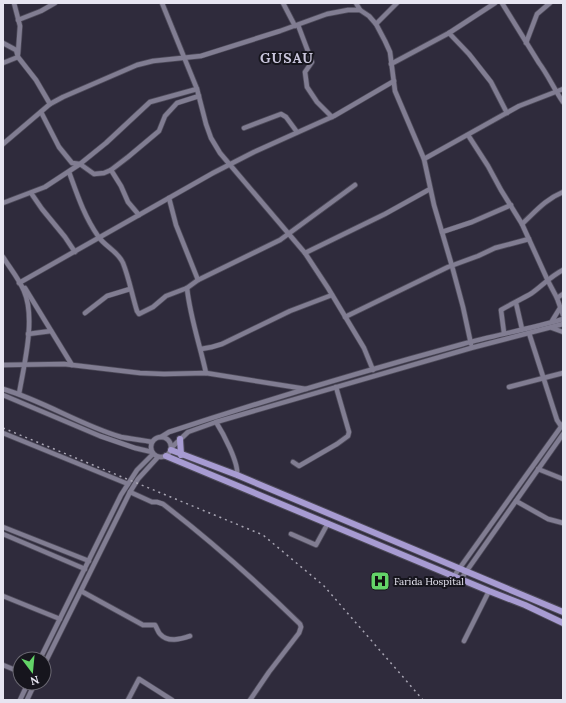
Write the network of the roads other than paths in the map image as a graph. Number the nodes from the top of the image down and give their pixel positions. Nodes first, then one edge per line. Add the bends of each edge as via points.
1 (14, 3) edge
2 (55, 3) edge
3 (162, 3) edge
4 (283, 3) edge
5 (356, 3) edge
6 (397, 3) edge
7 (495, 3) edge
8 (502, 3) edge
9 (550, 3) edge
10 (360, 10) junction
11 (18, 20) junction
12 (376, 24) junction
13 (297, 25) junction
14 (449, 33) junction
15 (3, 43) edge
16 (526, 43) junction
17 (18, 56) junction
18 (185, 58) junction
19 (3, 63) edge
20 (391, 64) junction
21 (394, 81) junction
22 (197, 89) junction
23 (563, 89) edge
24 (555, 91) junction
25 (199, 96) junction
26 (563, 102) edge
27 (50, 104) junction
28 (41, 112) junction
29 (507, 113) junction
30 (332, 117) junction
31 (244, 128) dead end
32 (297, 132) junction
33 (468, 135) junction
34 (3, 144) edge
35 (424, 159) junction
36 (80, 164) junction
37 (229, 164) junction
38 (111, 170) junction
39 (69, 172) junction
40 (355, 185) dead end
41 (430, 189) junction
42 (31, 192) junction
43 (563, 192) edge
44 (170, 198) junction
45 (3, 203) edge
46 (511, 205) junction
47 (139, 215) junction
48 (522, 224) junction
49 (442, 232) junction
50 (289, 234) junction
51 (99, 238) junction
52 (529, 240) junction
53 (75, 252) junction
54 (305, 253) junction
55 (3, 257) edge
56 (452, 266) junction
57 (563, 270) edge
58 (198, 280) junction
59 (548, 281) junction
60 (21, 282) junction
61 (187, 288) junction
62 (130, 289) junction
63 (563, 294) edge
64 (332, 296) junction
65 (557, 298) junction
66 (516, 302) junction
67 (562, 306) edge
68 (85, 313) dead end
69 (563, 315) edge
70 (345, 317) junction
71 (563, 319) edge
72 (563, 324) edge
73 (551, 325) junction
74 (522, 329) junction
75 (51, 331) junction
76 (563, 332) edge
77 (504, 333) junction
78 (530, 333) junction
79 (28, 334) junction
80 (470, 342) junction
81 (471, 348) junction
82 (201, 349) junction
83 (24, 364) junction
84 (3, 365) edge
85 (72, 365) junction
86 (373, 370) junction
87 (206, 373) junction
88 (563, 373) edge
89 (544, 378) junction
90 (336, 387) junction
91 (509, 387) dead end
92 (3, 389) edge
93 (308, 389) junction
94 (18, 394) junction
95 (3, 396) edge
96 (216, 422) junction
97 (562, 425) edge
98 (3, 433) edge
99 (563, 434) edge
100 (161, 437) junction
101 (180, 439) junction
102 (152, 442) junction
103 (171, 449) junction
104 (152, 453) junction
105 (181, 455) junction
106 (166, 456) junction
107 (158, 457) junction
108 (293, 462) dead end
109 (538, 469) junction
110 (237, 475) junction
111 (563, 479) edge
112 (128, 484) junction
113 (130, 492) junction
114 (516, 501) junction
115 (328, 523) junction
116 (563, 523) edge
117 (3, 527) edge
118 (3, 534) edge
119 (291, 534) dead end
120 (88, 561) junction
121 (459, 568) junction
122 (85, 569) junction
123 (466, 572) junction
124 (454, 576) junction
125 (461, 580) junction
126 (81, 591) junction
127 (489, 591) junction
128 (3, 596) edge
129 (563, 612) edge
130 (60, 619) junction
131 (563, 623) edge
132 (190, 636) dead end
133 (464, 641) dead end
134 (44, 651) edge
135 (51, 651) edge
136 (128, 700) edge
137 (172, 700) edge
138 (250, 700) edge

1 - 11 street
2 - 11 street
3 - 18 street
4 - 13 street
5 - 10 street
6 - 12 street
7 - 14 street
8 - 16 street
9 - 16 street via 537,14
10 - 12 street
10 - 13 street via 337,11
11 - 17 street
12 - 20 street via 390,52
13 - 18 street via 201,56
13 - 30 street via 312,62 305,72 307,86 317,102
14 - 20 street
14 - 29 street via 491,82
15 - 17 street via 14,48
16 - 24 street
17 - 19 street
17 - 27 street
18 - 22 street
18 - 27 street via 137,65
20 - 21 street
21 - 30 street
21 - 35 street via 395,91
22 - 25 street
22 - 36 street via 150,102
23 - 24 street
24 - 26 street
24 - 29 street
25 - 37 street via 211,138
25 - 38 street via 174,105 164,116 159,131
27 - 28 street
28 - 34 street
28 - 36 street via 64,154 72,163
29 - 33 street
30 - 32 street
31 - 32 street via 281,114
32 - 37 street
33 - 35 street
33 - 46 street
35 - 41 street
36 - 38 street via 94,174
36 - 39 street
37 - 44 street
37 - 50 street
38 - 47 street via 128,202
39 - 42 street via 45,187
39 - 51 street via 85,215
40 - 50 street
41 - 49 street
41 - 54 street
42 - 45 street
42 - 53 street
43 - 48 street via 545,202
44 - 47 street
44 - 58 street via 176,226
46 - 48 street
46 - 49 street
47 - 51 street
48 - 52 street
49 - 56 street
50 - 54 street
50 - 58 street
51 - 53 street
51 - 62 street via 123,263
52 - 56 street via 495,248
52 - 59 street
53 - 60 street
54 - 64 street
55 - 60 street
56 - 70 street
56 - 80 street
57 - 59 street
58 - 61 street
59 - 65 street
59 - 66 street
60 - 75 street
60 - 79 street via 28,307
61 - 62 street via 166,296 139,314
61 - 82 street via 188,302
62 - 68 street via 107,296
63 - 65 street
64 - 70 street
64 - 82 street via 290,312 222,344
65 - 67 street
66 - 74 street
66 - 77 street via 501,310
67 - 69 street
67 - 73 street
70 - 86 street via 364,348
71 - 73 street
72 - 73 street
73 - 74 street
73 - 76 street
73 - 78 street
74 - 77 street
75 - 79 street
75 - 85 street
77 - 80 street
78 - 81 street
78 - 89 street
79 - 83 street
80 - 81 street
80 - 86 street
81 - 90 street
82 - 87 street
83 - 84 street
83 - 85 street
83 - 94 street
85 - 87 street via 140,373
86 - 93 street
87 - 93 street
88 - 89 street
89 - 91 street
89 - 97 street via 557,420
90 - 96 street
90 - 108 street via 348,436 299,466
92 - 94 street
93 - 100 street via 216,416
94 - 102 street via 119,436
95 - 104 street via 100,436
96 - 101 street via 188,432
96 - 110 street via 235,461
97 - 121 street
98 - 112 street
99 - 109 street
100 - 102 street
100 - 103 street via 168,440
101 - 103 street
101 - 105 main road
102 - 104 street
103 - 105 main road
103 - 106 street
104 - 107 street
104 - 112 street
105 - 110 main road
106 - 107 street
106 - 115 main road
107 - 113 street
109 - 111 street
109 - 114 street
110 - 121 main road
112 - 120 street
113 - 126 street
113 - 138 street via 163,504 194,528 300,624 299,633
114 - 116 street via 548,519
114 - 123 street
115 - 119 street via 316,545
115 - 124 main road
117 - 120 street
118 - 122 street
120 - 122 street
121 - 123 main road
121 - 124 street
122 - 130 street
123 - 125 street
123 - 129 main road
124 - 125 main road
125 - 127 main road
126 - 132 street via 143,625 155,625 159,634 170,639 178,640
126 - 135 street
127 - 131 main road
127 - 133 street
128 - 130 street
130 - 134 street
136 - 137 street via 139,679

